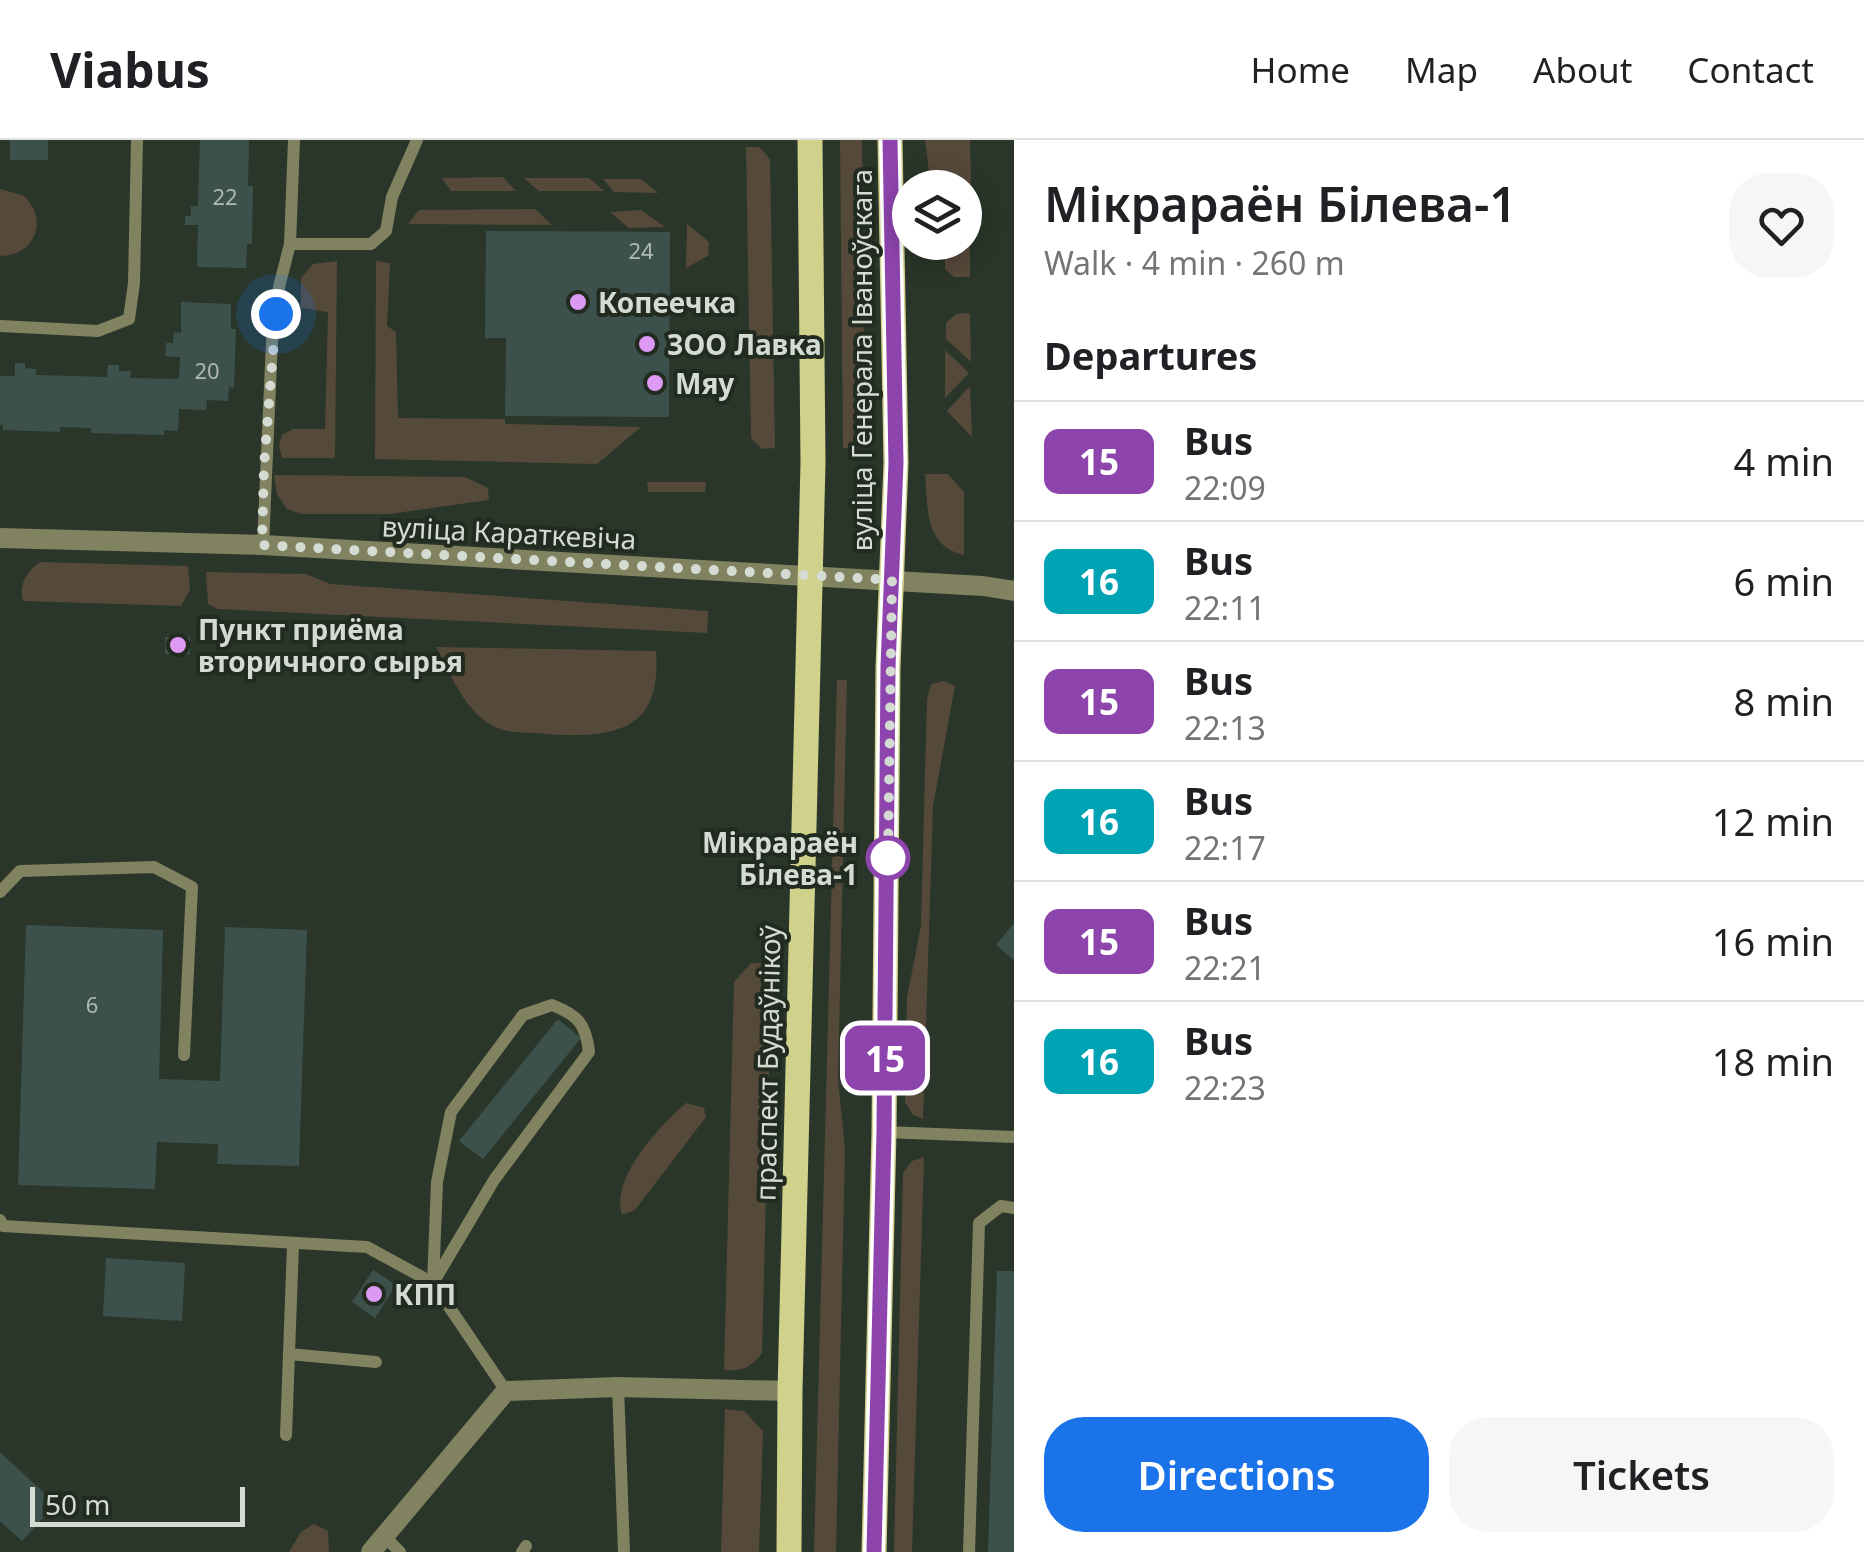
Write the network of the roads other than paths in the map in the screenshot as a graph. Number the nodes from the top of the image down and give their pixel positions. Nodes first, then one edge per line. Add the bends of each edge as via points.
1 (136, 140) edge
2 (294, 140) edge
3 (417, 140) edge
4 (810, 140) edge
5 (890, 140) edge
6 (290, 244) junction
7 (0, 326) edge
8 (0, 538) edge
9 (262, 545) junction
10 (810, 576) junction
11 (892, 580) junction
12 (1014, 592) edge
13 (0, 892) edge
14 (184, 1054) dead end
15 (884, 1132) junction
16 (1014, 1137) edge
17 (1014, 1208) edge
18 (0, 1220) edge
19 (293, 1245) junction
20 (433, 1283) junction
21 (290, 1354) junction
22 (376, 1362) dead end
23 (618, 1387) junction
24 (506, 1391) junction
25 (790, 1392) junction
26 (286, 1435) dead end
27 (378, 1544) edge
28 (400, 1552) edge
29 (624, 1552) edge
30 (790, 1552) edge
31 (874, 1552) edge
32 (969, 1552) edge

1 - 7 lane via 129,319 98,331
2 - 6 lane
3 - 6 lane via 392,197 386,231 371,244
4 - 10 main road, вуліца Генерала Іваноўскага
5 - 11 main road, вуліца Генерала Іваноўскага
6 - 9 lane via 272,341
8 - 9 street, вуліца Караткевіча
9 - 10 street, вуліца Караткевіча
10 - 11 street, вуліца Караткевіча
10 - 25 main road, праспект Будаўнікоў
11 - 12 street, вуліца Караткевіча
11 - 15 main road
13 - 14 lane via 20,871 154,868 192,887
15 - 16 lane
15 - 31 main road
17 - 32 lane via 1001,1206 980,1223
18 - 19 lane via 3,1226
19 - 20 lane via 366,1247
19 - 21 lane
20 - 20 lane via 494,1180 589,1052 587,1030 574,1014 552,1005 523,1016 452,1112 437,1182
20 - 24 lane
21 - 22 lane
21 - 26 lane
23 - 24 street
23 - 25 street
23 - 29 lane
24 - 27 street
25 - 30 main road, праспект Будаўнікоў
27 - 28 lane

